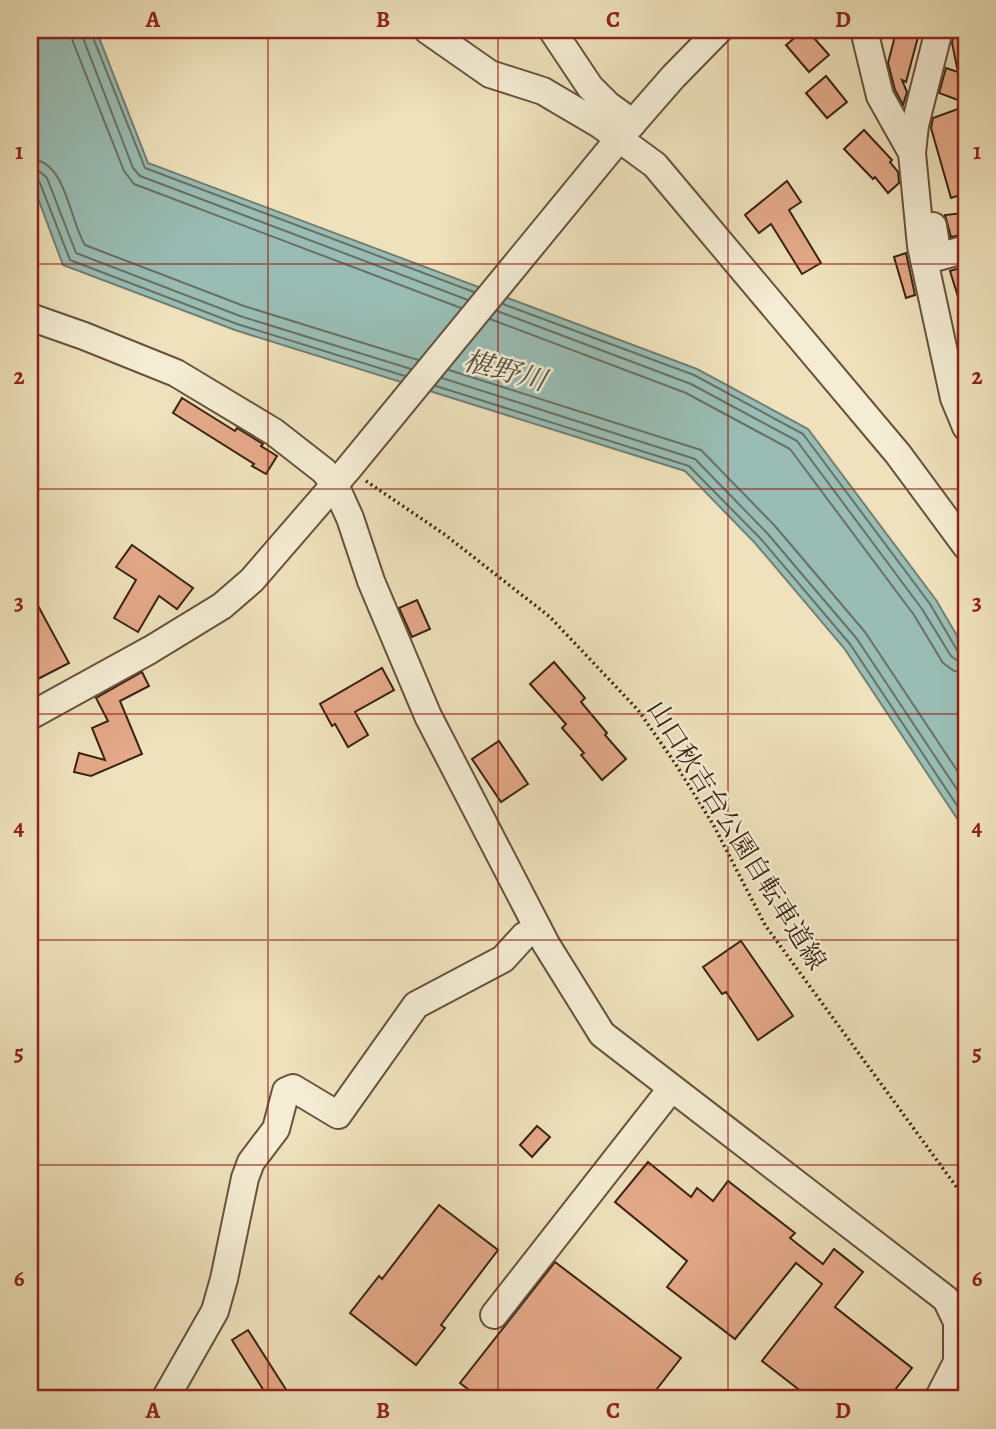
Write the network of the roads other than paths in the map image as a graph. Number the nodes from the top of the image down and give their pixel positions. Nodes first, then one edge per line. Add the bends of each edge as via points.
1 (427, 30) edge
2 (552, 30) edge
3 (719, 30) edge
4 (864, 30) edge
5 (939, 30) edge
6 (618, 140) junction
7 (912, 153) junction
8 (966, 249) edge
9 (939, 257) junction
10 (948, 304) dead end
11 (30, 317) edge
12 (966, 427) edge
13 (341, 477) junction
14 (966, 546) edge
15 (30, 716) edge
16 (542, 936) junction
17 (671, 1089) junction
18 (494, 1315) dead end
19 (165, 1399) edge
20 (938, 1399) edge

1 - 6 street via 490,74 542,91
2 - 6 street via 590,87 608,105
3 - 6 street
4 - 7 street via 880,96
5 - 7 street
6 - 13 street
6 - 14 street via 654,165 898,454
7 - 9 street via 922,150 928,166
7 - 12 street via 921,246 954,398
8 - 9 street
9 - 10 street
11 - 13 street via 176,373 274,432 324,471
13 - 15 street via 252,580 222,606
13 - 16 street via 371,581 428,716
16 - 17 street via 602,1034
16 - 19 street via 524,936 503,960 416,1006 338,1115 293,1088 286,1091 276,1129 245,1178 215,1311
17 - 18 street
17 - 20 street via 946,1298 957,1322 957,1362

